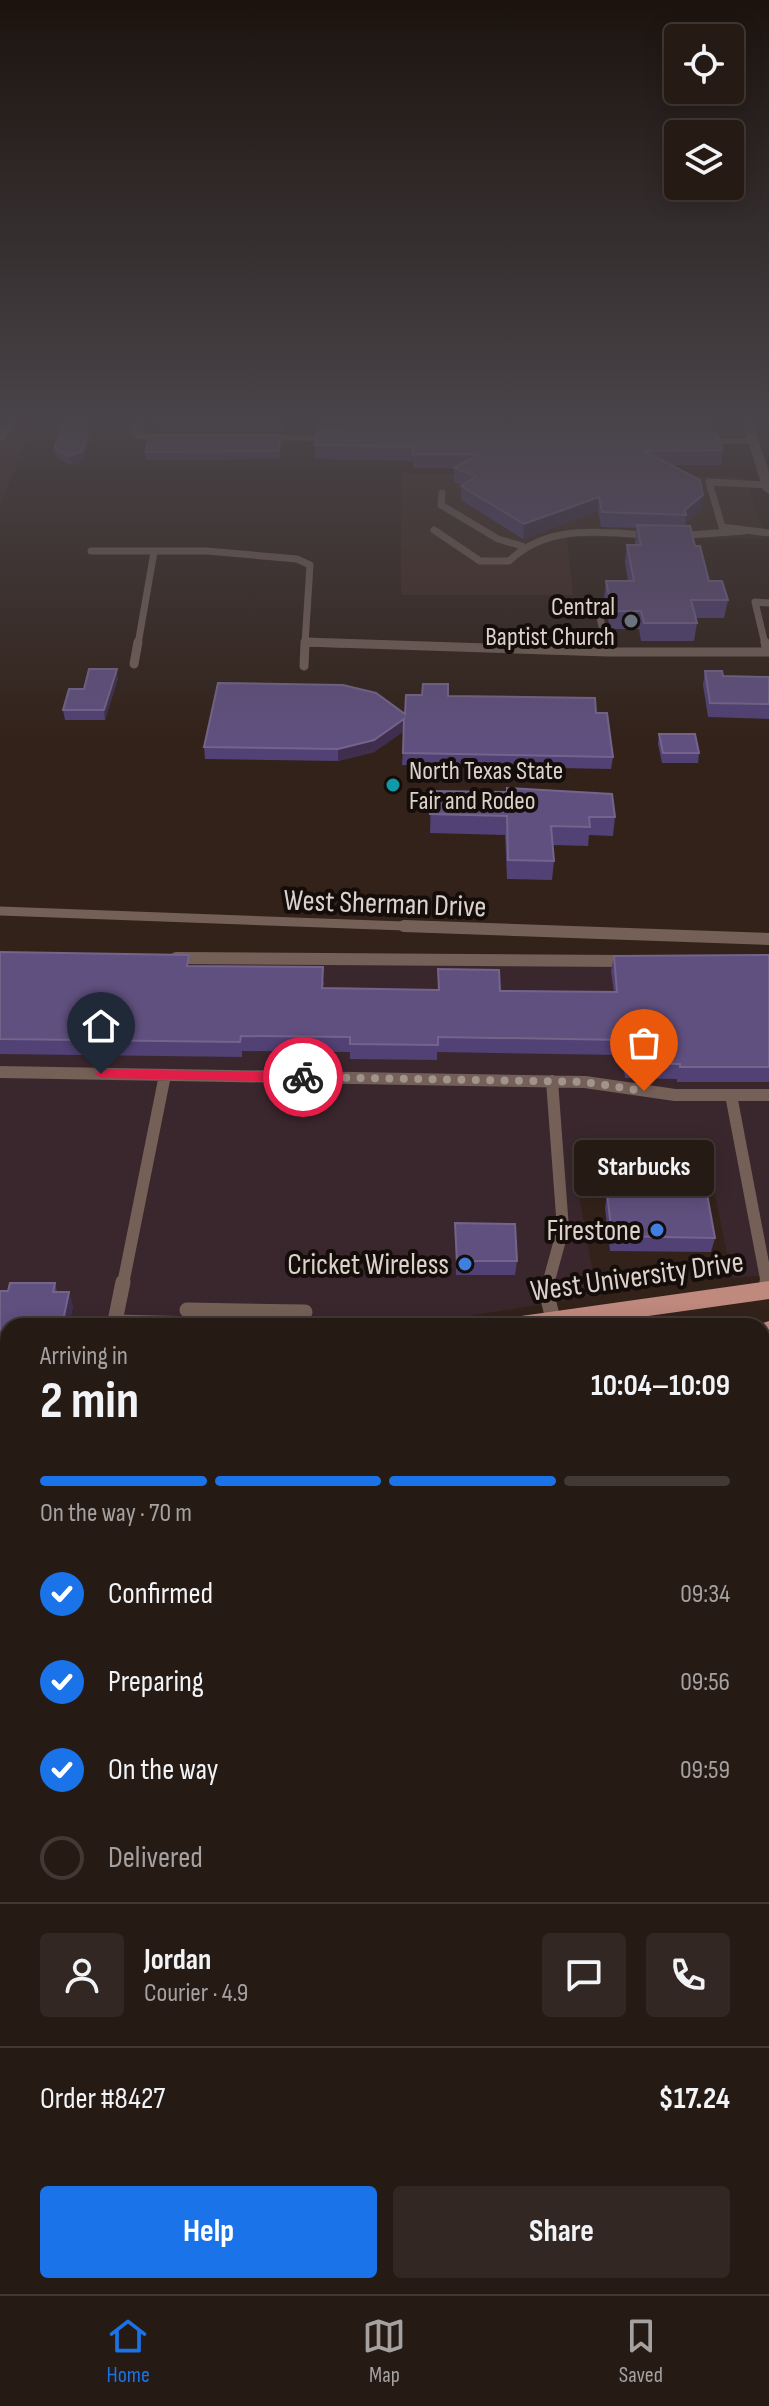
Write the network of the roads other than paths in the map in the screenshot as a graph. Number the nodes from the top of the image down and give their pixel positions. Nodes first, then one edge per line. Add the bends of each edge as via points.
1 (475, 525) edge
2 (721, 525) edge
3 (434, 530) dead end
4 (744, 531) junction
5 (769, 533) edge
6 (655, 536) edge
7 (670, 536) edge
8 (522, 546) junction
9 (91, 551) dead end
10 (154, 552) junction
11 (769, 603) edge
12 (599, 613) dead end
13 (305, 643) junction
14 (608, 652) junction
15 (768, 652) edge
16 (134, 664) dead end
17 (304, 666) dead end
18 (0, 911) edge
19 (769, 939) edge
20 (156, 958) edge
21 (642, 961) edge
22 (0, 1072) edge
23 (165, 1075) junction
24 (552, 1081) junction
25 (731, 1095) junction
26 (769, 1095) edge
27 (768, 1290) edge
28 (187, 1310) dead end
29 (305, 1312) dead end
30 (115, 1318) edge
31 (553, 1318) edge
32 (560, 1318) edge

1 - 8 lane
2 - 4 lane
3 - 8 lane via 487,563 509,561
4 - 5 lane
4 - 7 lane
6 - 8 lane via 551,533
9 - 10 lane
10 - 13 lane via 269,554 305,560 310,565
10 - 16 lane
11 - 15 lane via 755,602
12 - 14 lane
13 - 14 lane
13 - 17 lane
14 - 15 lane
18 - 19 lane, West Sherman Drive
20 - 21 lane
22 - 23 lane
23 - 24 lane
23 - 30 lane
24 - 25 lane via 675,1095
24 - 31 lane via 563,1229 546,1291
25 - 26 lane
25 - 27 lane
27 - 32 main road, West University Drive
28 - 29 lane

